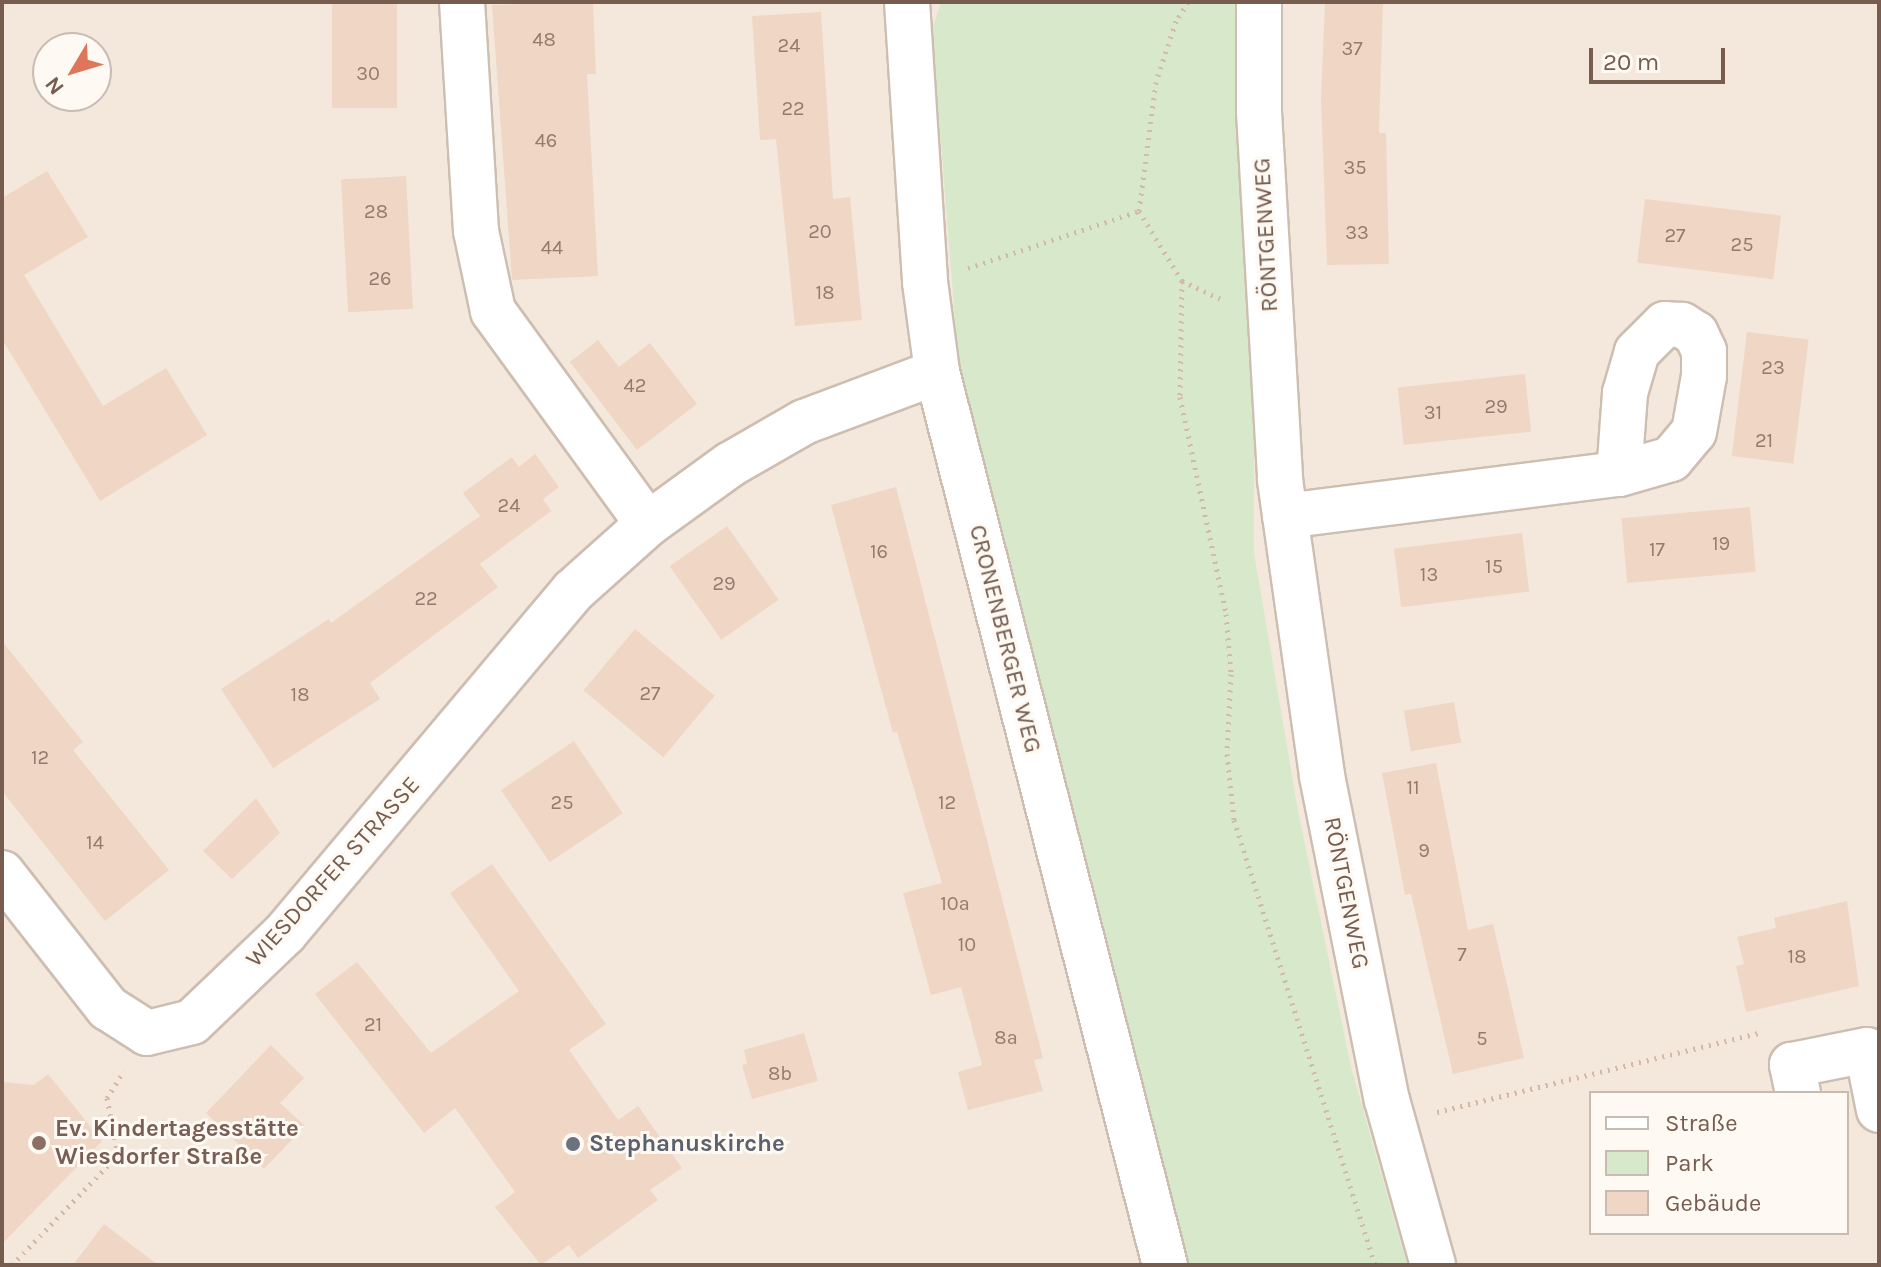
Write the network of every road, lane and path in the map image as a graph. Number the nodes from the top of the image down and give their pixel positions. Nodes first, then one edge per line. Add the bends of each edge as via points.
1 (462, 2) edge
2 (907, 2) edge
3 (1188, 2) edge
4 (1259, 2) edge
5 (1139, 211) junction
6 (925, 282) junction
7 (937, 372) junction
8 (1619, 474) dead end
9 (1285, 516) junction
10 (648, 524) junction
11 (2, 873) edge
12 (147, 1033) junction
13 (1873, 1036) edge
14 (1795, 1079) edge
15 (1872, 1106) edge
16 (1393, 1123) junction
17 (12, 1265) edge
18 (1165, 1265) edge
19 (1375, 1265) edge
20 (1433, 1265) edge

1 - 10 street via 476,231 493,311
2 - 6 street, CRONENBERGER WEG
3 - 5 path via 1176,21 1156,82
4 - 9 street, RÖNTGENWEG via 1259,112
5 - 6 path
5 - 19 path via 1182,281 1180,397 1226,614 1231,674 1227,754 1234,820
6 - 7 street, CRONENBERGER WEG
7 - 10 street, WIESDORFER STRASSE via 804,422 731,464
7 - 18 street, CRONENBERGER WEG
8 - 9 street
9 - 16 street, RÖNTGENWEG via 1322,776
10 - 12 street, WIESDORFER STRASSE via 573,591 285,933 192,1022
11 - 12 street via 108,1008
12 - 17 path via 107,1098 118,1155
13 - 14 street
13 - 15 street
14 - 16 path via 1762,1032
16 - 20 street, RÖNTGENWEG

